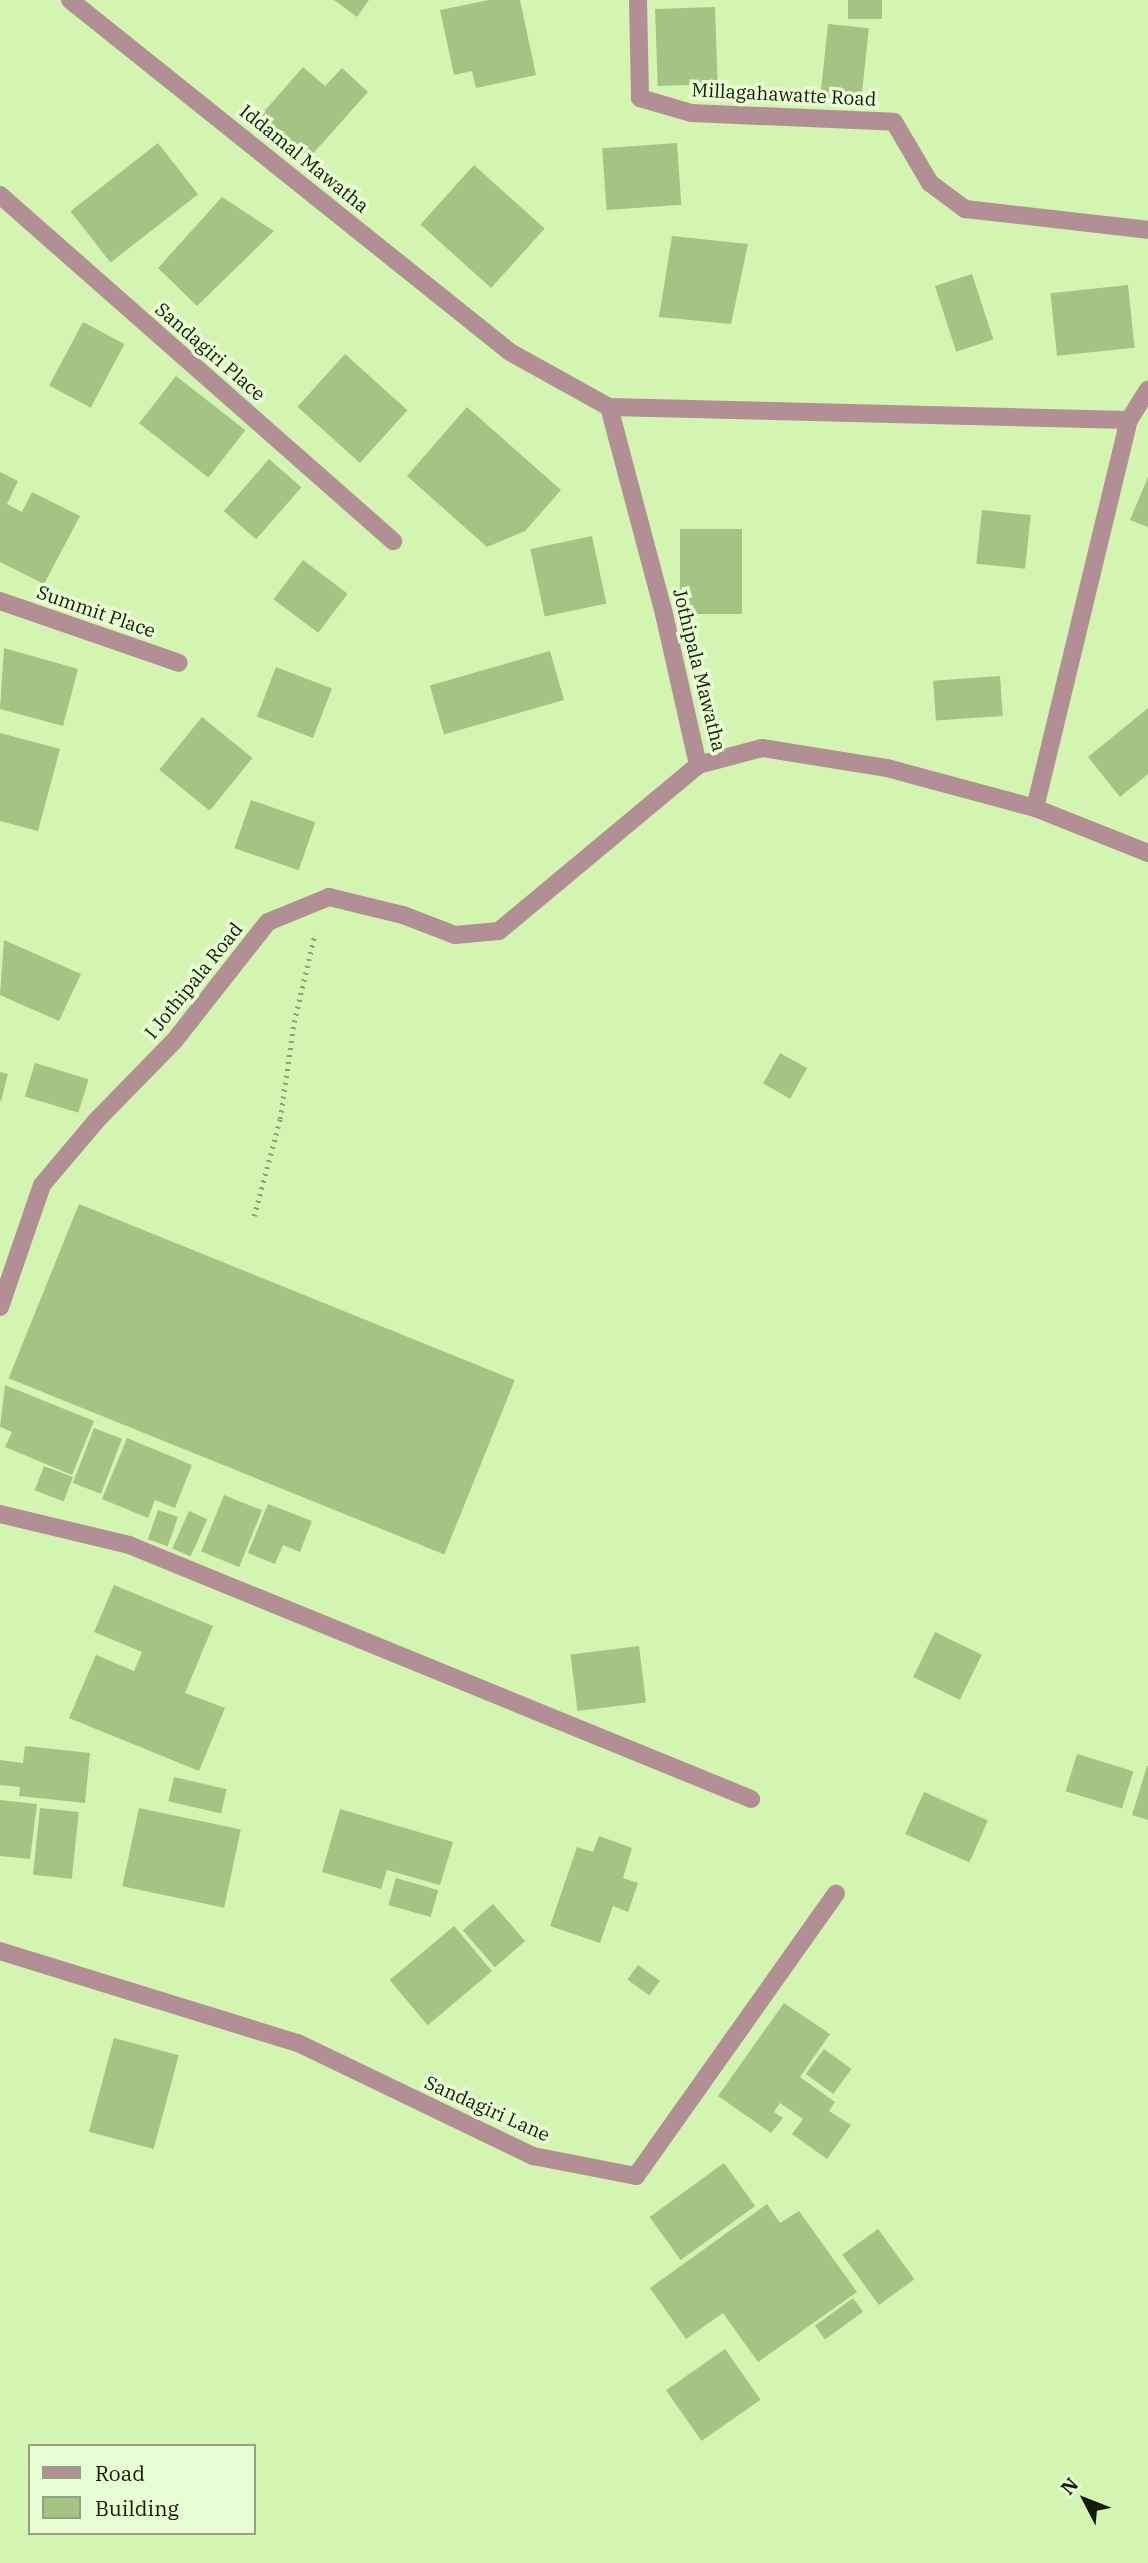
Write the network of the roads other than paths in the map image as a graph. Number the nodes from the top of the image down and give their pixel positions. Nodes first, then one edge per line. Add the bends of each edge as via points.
1 (70, 0) edge
2 (638, 0) edge
3 (0, 195) edge
4 (1148, 230) edge
5 (1148, 389) edge
6 (608, 407) junction
7 (1129, 420) junction
8 (393, 541) dead end
9 (0, 601) edge
10 (178, 663) dead end
11 (698, 765) junction
12 (1035, 808) junction
13 (1148, 853) edge
14 (0, 1307) edge
15 (0, 1514) edge
16 (751, 1800) dead end
17 (836, 1894) dead end
18 (0, 1951) edge

1 - 6 street, Iddamal Mawatha via 510,352
2 - 4 street, Millagahawatte Road via 640,97 691,113 894,122 930,183 965,209
3 - 8 street, Sandagiri Place
5 - 7 street
6 - 7 street
6 - 11 street, Jothipala Mawatha via 664,614
7 - 12 street
9 - 10 street, Summit Place
11 - 12 street, Jothipala Mawatha via 762,748 887,768
11 - 14 street, I Jothipala Road via 499,931 455,935 403,915 329,897 268,922 175,1040 42,1185
12 - 13 street, Jothipala Mawatha
15 - 16 street via 129,1545
17 - 18 street, Sandagiri Lane via 636,2176 533,2156 298,2043

